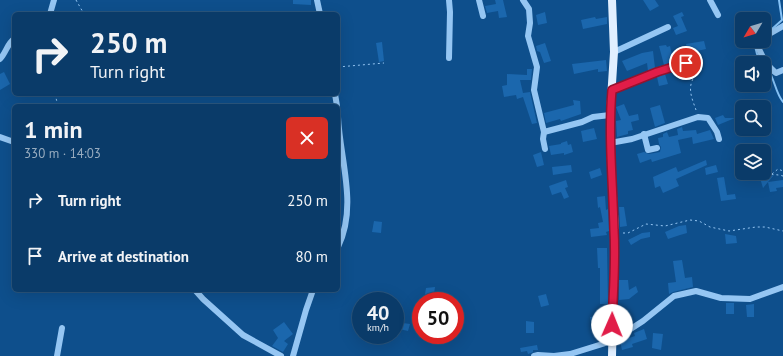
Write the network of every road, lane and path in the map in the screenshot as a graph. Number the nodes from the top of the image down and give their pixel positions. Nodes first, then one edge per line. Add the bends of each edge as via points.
1 (54, 0) edge
2 (76, 0) edge
3 (317, 0) edge
4 (449, 0) edge
5 (479, 0) edge
6 (523, 0) edge
7 (612, 0) edge
8 (710, 0) edge
9 (51, 12) edge
10 (83, 12) edge
11 (320, 12) edge
12 (718, 15) dead end
13 (483, 16) dead end
14 (783, 26) edge
15 (668, 27) dead end
16 (771, 33) edge
17 (12, 41) edge
18 (759, 48) edge
19 (614, 52) junction
20 (449, 58) dead end
21 (0, 59) edge
22 (695, 60) joint
23 (384, 63) dead end
24 (340, 67) edge
25 (783, 70) edge
26 (612, 90) junction
27 (610, 115) junction
28 (698, 117) junction
29 (544, 132) junction
30 (340, 134) edge
31 (644, 134) junction
32 (0, 137) edge
33 (719, 139) dead end
34 (12, 141) edge
35 (610, 142) junction
36 (657, 148) dead end
37 (545, 149) dead end
38 (783, 171) edge
39 (771, 174) joint
40 (783, 176) edge
41 (783, 231) edge
42 (614, 232) junction
43 (340, 241) edge
44 (783, 287) edge
45 (197, 292) edge
46 (312, 292) edge
47 (62, 328) dead end
48 (612, 341) junction
49 (57, 356) edge
50 (281, 356) edge
51 (293, 356) edge
52 (534, 356) edge
53 (612, 356) edge

1 - 9 street
2 - 10 path
3 - 11 street
4 - 20 street
5 - 13 street
6 - 29 street via 529,9 528,36 536,66 534,90
7 - 19 main road
8 - 12 street
14 - 16 street
15 - 19 street
17 - 21 street
18 - 25 street via 770,68 776,73
19 - 26 main road
22 - 26 street
22 - 28 path via 698,67 690,91
23 - 24 path
26 - 27 main road
27 - 29 street via 593,117
27 - 35 main road
28 - 31 street
28 - 33 street via 708,118
29 - 37 street
30 - 43 street via 348,204 346,223
31 - 35 street via 632,139
31 - 36 street via 648,150
32 - 34 street
35 - 42 main road
38 - 39 path via 778,169
39 - 40 path
41 - 42 path via 765,227 730,231 690,220 665,226 646,224 628,232
42 - 48 main road
44 - 48 street via 750,299 721,298 696,291 674,296 643,321
45 - 50 street via 243,335
46 - 51 street
47 - 49 street
48 - 52 street via 570,354
48 - 53 main road

